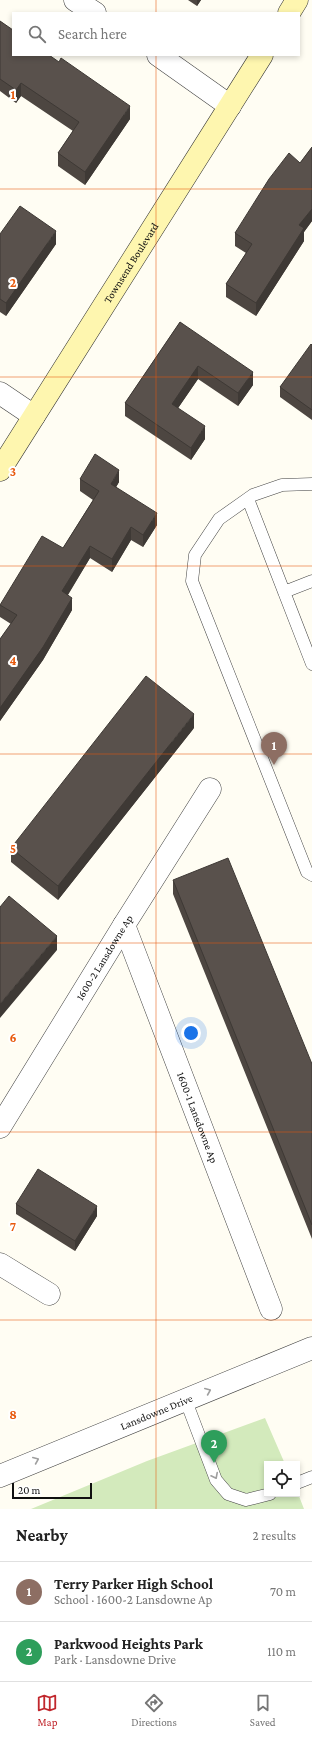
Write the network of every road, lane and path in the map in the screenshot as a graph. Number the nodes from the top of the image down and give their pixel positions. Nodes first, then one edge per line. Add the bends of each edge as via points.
1 (75, 0) edge
2 (297, 0) edge
3 (93, 12) edge
4 (290, 12) edge
5 (159, 56) edge
6 (261, 56) edge
7 (230, 106) junction
8 (0, 393) edge
9 (34, 416) junction
10 (0, 470) edge
11 (312, 484) edge
12 (248, 499) junction
13 (312, 581) edge
14 (284, 592) junction
15 (312, 664) edge
16 (210, 790) dead end
17 (312, 875) edge
18 (124, 925) junction
19 (0, 1127) edge
20 (0, 1264) edge
21 (49, 1294) dead end
22 (271, 1309) dead end
23 (312, 1348) edge
24 (186, 1401) junction
25 (0, 1476) edge
26 (312, 1478) edge
27 (300, 1483) edge
28 (264, 1496) edge

1 - 3 street
2 - 4 street
5 - 7 street
6 - 7 street, Townsend Boulevard
7 - 9 street, Townsend Boulevard
8 - 9 street
9 - 10 street, Townsend Boulevard
11 - 12 lane via 282,485
12 - 14 lane
12 - 17 lane via 219,519 195,555 192,581 307,872
13 - 14 lane
14 - 15 lane
16 - 18 street, 1600-2 Lansdowne Ap
18 - 19 street, 1600-2 Lansdowne Ap
18 - 22 street, 1600-1 Lansdowne Ap
20 - 21 street
24 -> 23 street, Lansdowne Drive
25 -> 24 street, Lansdowne Drive
24 -> 28 lane via 216,1480 228,1494 246,1500
26 - 27 lane

